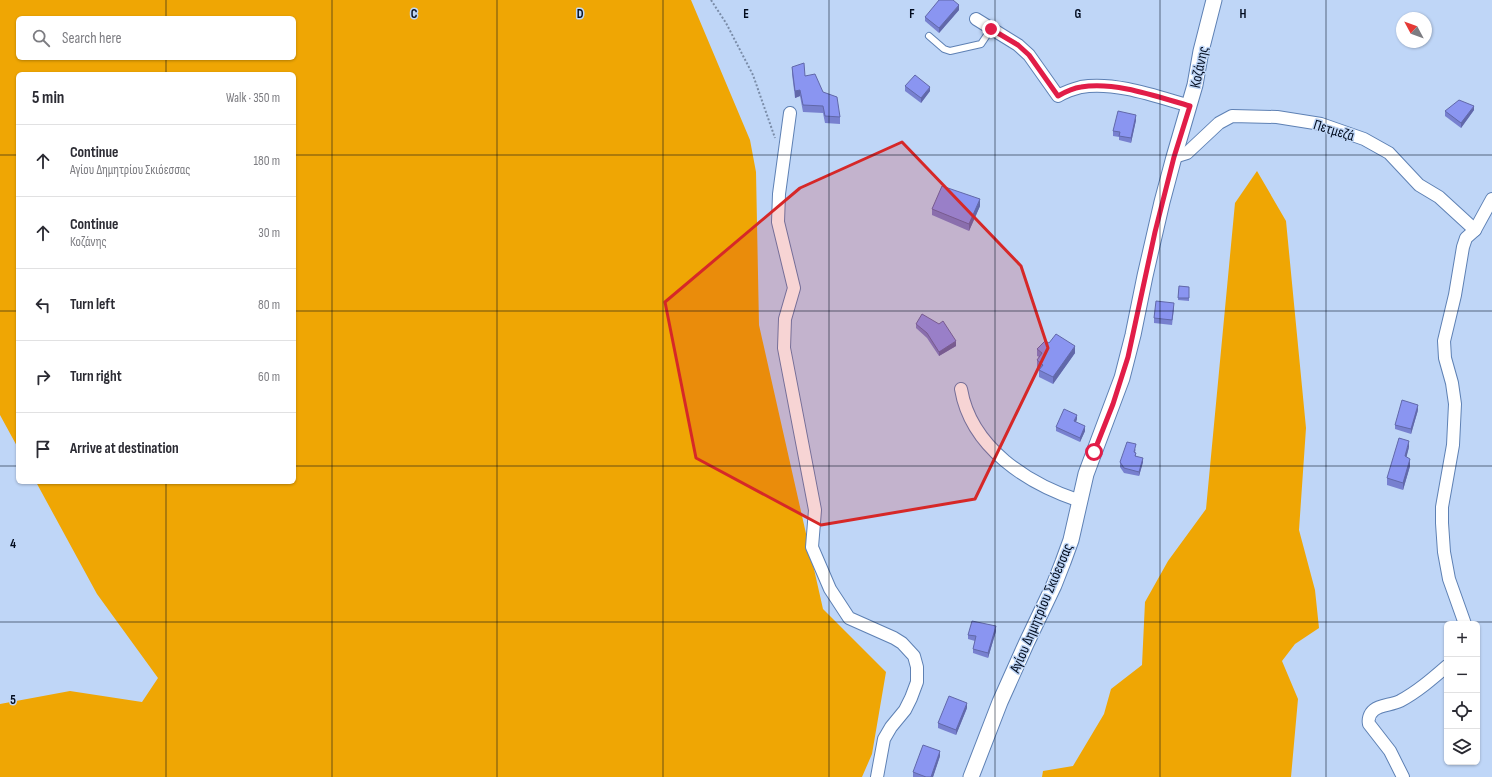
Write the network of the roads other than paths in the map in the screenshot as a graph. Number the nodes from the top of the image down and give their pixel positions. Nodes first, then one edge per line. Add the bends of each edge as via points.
1 (1214, 0) edge
2 (976, 19) dead end
3 (991, 29) junction
4 (929, 36) dead end
5 (1190, 106) junction
6 (790, 113) dead end
7 (1174, 157) junction
8 (1492, 199) edge
9 (1475, 230) junction
10 (961, 389) dead end
11 (1080, 501) junction
12 (1464, 621) edge
13 (1444, 669) edge
14 (878, 777) edge
15 (970, 777) edge
16 (1403, 777) edge

1 - 5 street, Κοζάνης
2 - 3 street
3 - 4 lane via 981,44 950,51
3 - 5 street via 1018,45 1029,55 1058,96 1080,87 1126,88
5 - 7 street, Κοζάνης
6 - 14 street via 779,194 778,222 794,288 784,319 784,348 815,510 812,547 830,589 849,618 898,640 914,656 917,667 911,698 884,740
7 - 9 street, Πετμεζά via 1186,153 1219,123 1232,116 1277,117 1321,124 1364,139 1389,153 1419,185 1440,197
7 - 11 street, Αγίου Δημητρίου Σκιόεσσας via 1151,247 1128,357 1090,464
8 - 9 street
9 - 12 street via 1466,238 1461,253 1444,347 1455,404 1453,445 1442,507 1442,538 1449,580
10 - 11 street via 970,418 995,451 1034,482
11 - 15 street, Αγίου Δημητρίου Σκιόεσσας via 1063,562 1000,702
13 - 16 street via 1409,696 1371,713 1369,724 1390,751

